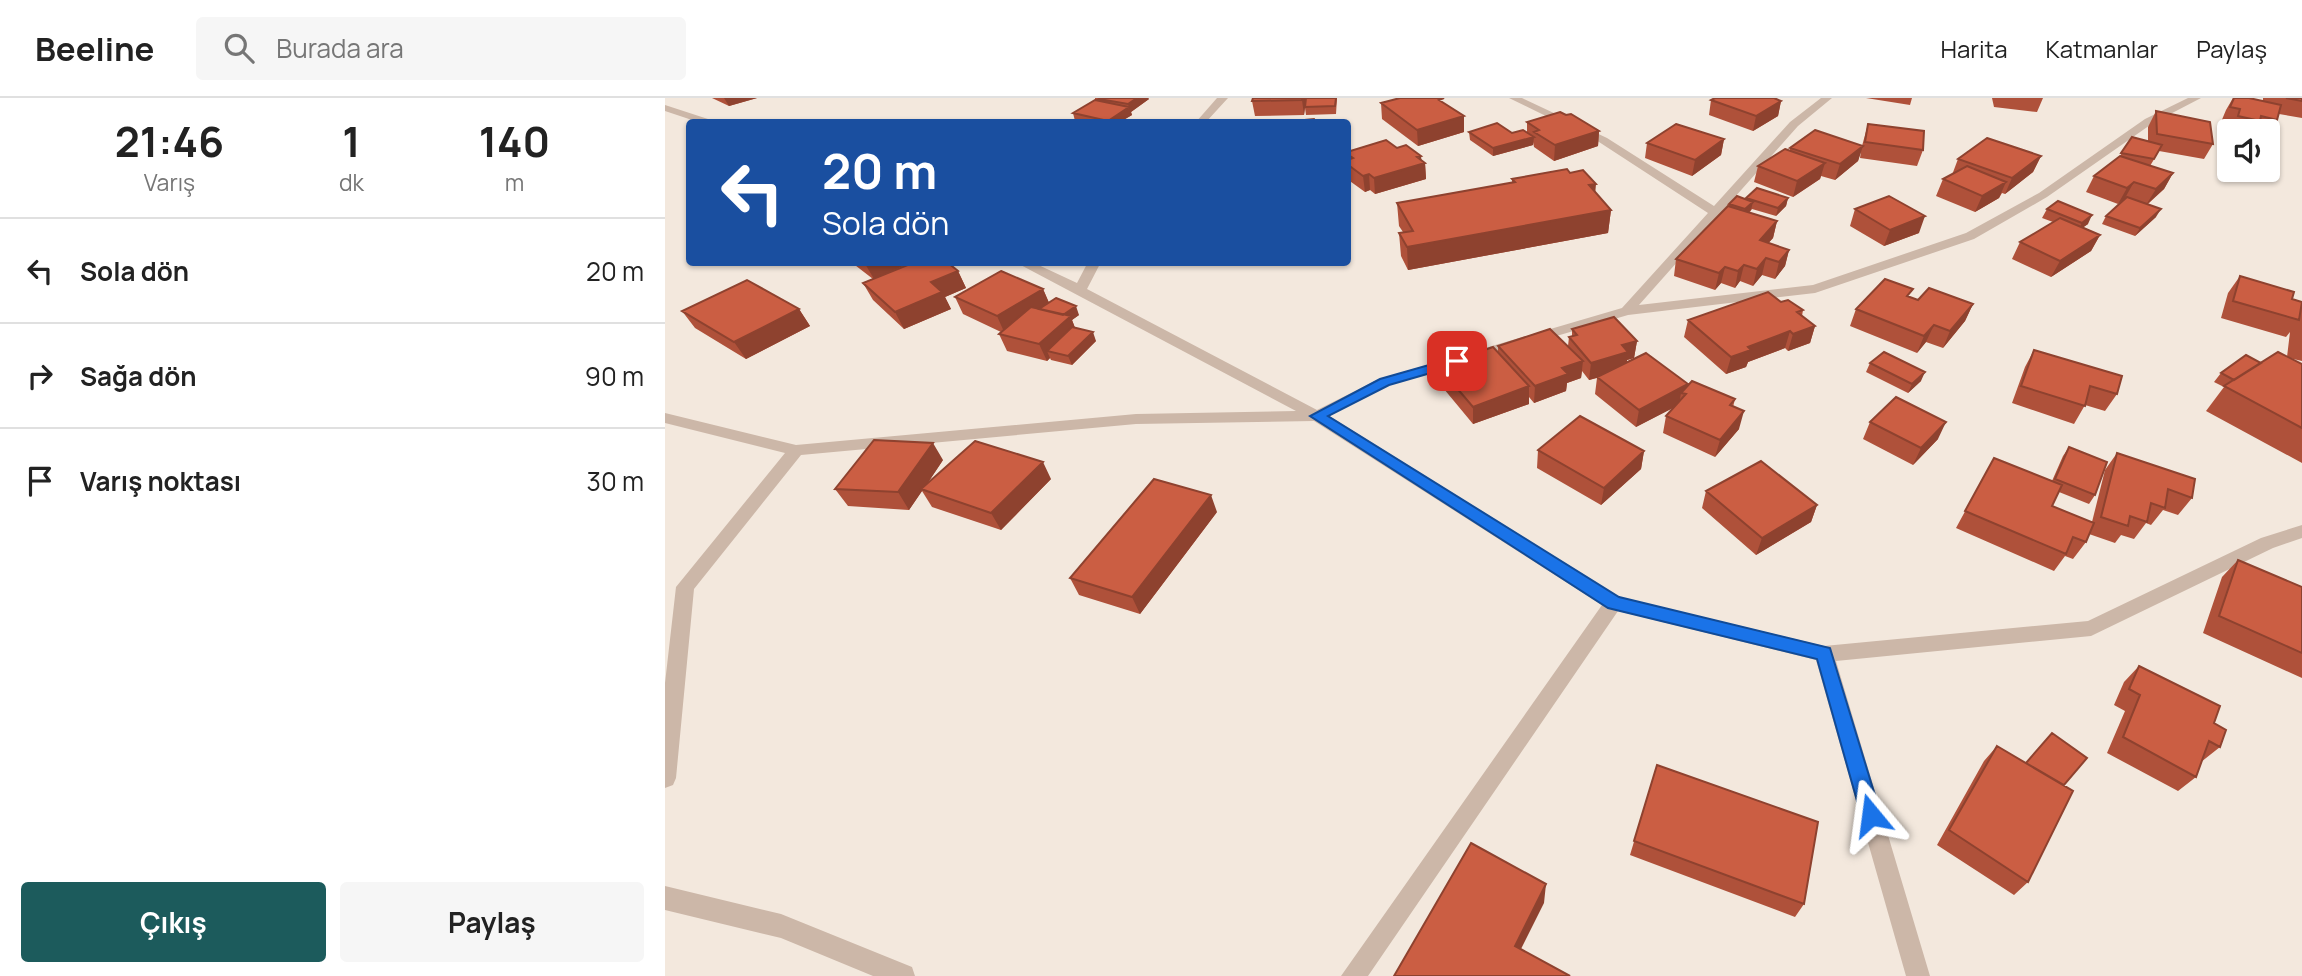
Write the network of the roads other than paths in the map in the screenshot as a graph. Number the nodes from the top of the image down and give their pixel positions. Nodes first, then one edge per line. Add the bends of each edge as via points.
1 (1223, 98) edge
2 (1514, 98) edge
3 (1827, 98) edge
4 (2196, 98) edge
5 (665, 108) edge
6 (698, 119) edge
7 (1204, 119) edge
8 (1717, 213) junction
9 (1029, 266) edge
10 (1093, 266) edge
11 (1080, 290) junction
12 (1627, 311) junction
13 (1317, 416) junction
14 (665, 418) edge
15 (796, 450) junction
16 (2302, 531) edge
17 (1614, 603) junction
18 (1824, 653) junction
19 (665, 778) edge
20 (665, 898) edge
21 (903, 976) edge
22 (1353, 976) edge
23 (1918, 976) edge

1 - 7 street
2 - 8 street via 1603,140
3 - 8 street via 1794,124
4 - 12 street via 2149,121 2043,195 1970,236 1815,289
5 - 6 street
8 - 12 street
9 - 11 street
10 - 11 street
11 - 13 street
12 - 13 street via 1384,382
13 - 15 street via 1136,419
13 - 17 street
14 - 15 street
15 - 19 street via 685,587
16 - 18 street via 2267,543 2091,628
17 - 18 street
17 - 22 street
18 - 23 street
20 - 21 street via 781,926

